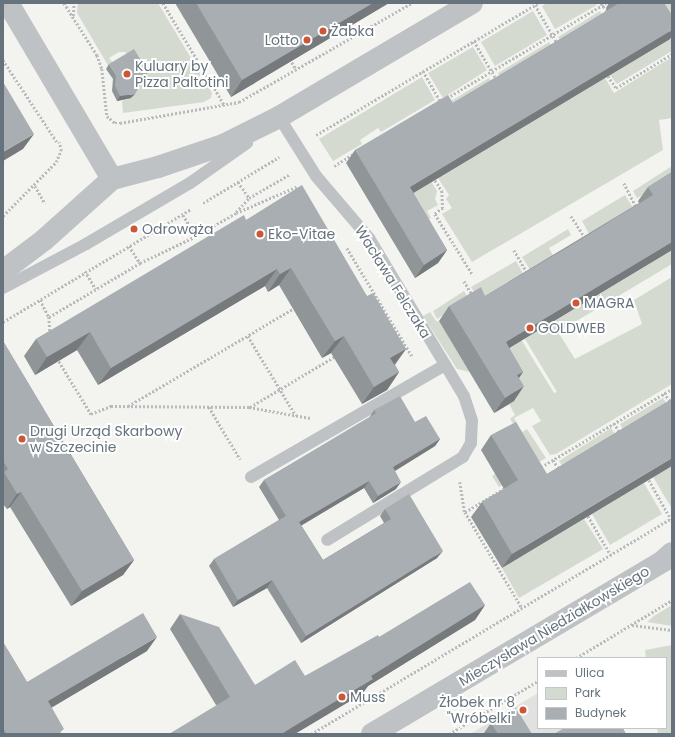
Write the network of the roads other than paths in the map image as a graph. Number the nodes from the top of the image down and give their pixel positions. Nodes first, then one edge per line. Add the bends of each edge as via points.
1 (8, 3) edge
2 (472, 3) edge
3 (279, 117) junction
4 (112, 179) junction
5 (3, 271) edge
6 (3, 288) edge
7 (445, 365) junction
8 (251, 477) road end
9 (327, 540) dead end
10 (672, 553) edge
11 (372, 734) edge

1 - 4 street
2 - 3 street
3 - 4 street via 223,145
3 - 6 lane via 190,183 86,244
3 - 7 lane, Wacława Felczaka via 316,176 369,238
4 - 5 street via 44,240
7 - 8 lane
7 - 9 lane, Wacława Felczaka via 467,403 472,421 472,437 468,450 457,461
10 - 11 street, Mieczysława Niedziałkowskiego via 663,561

